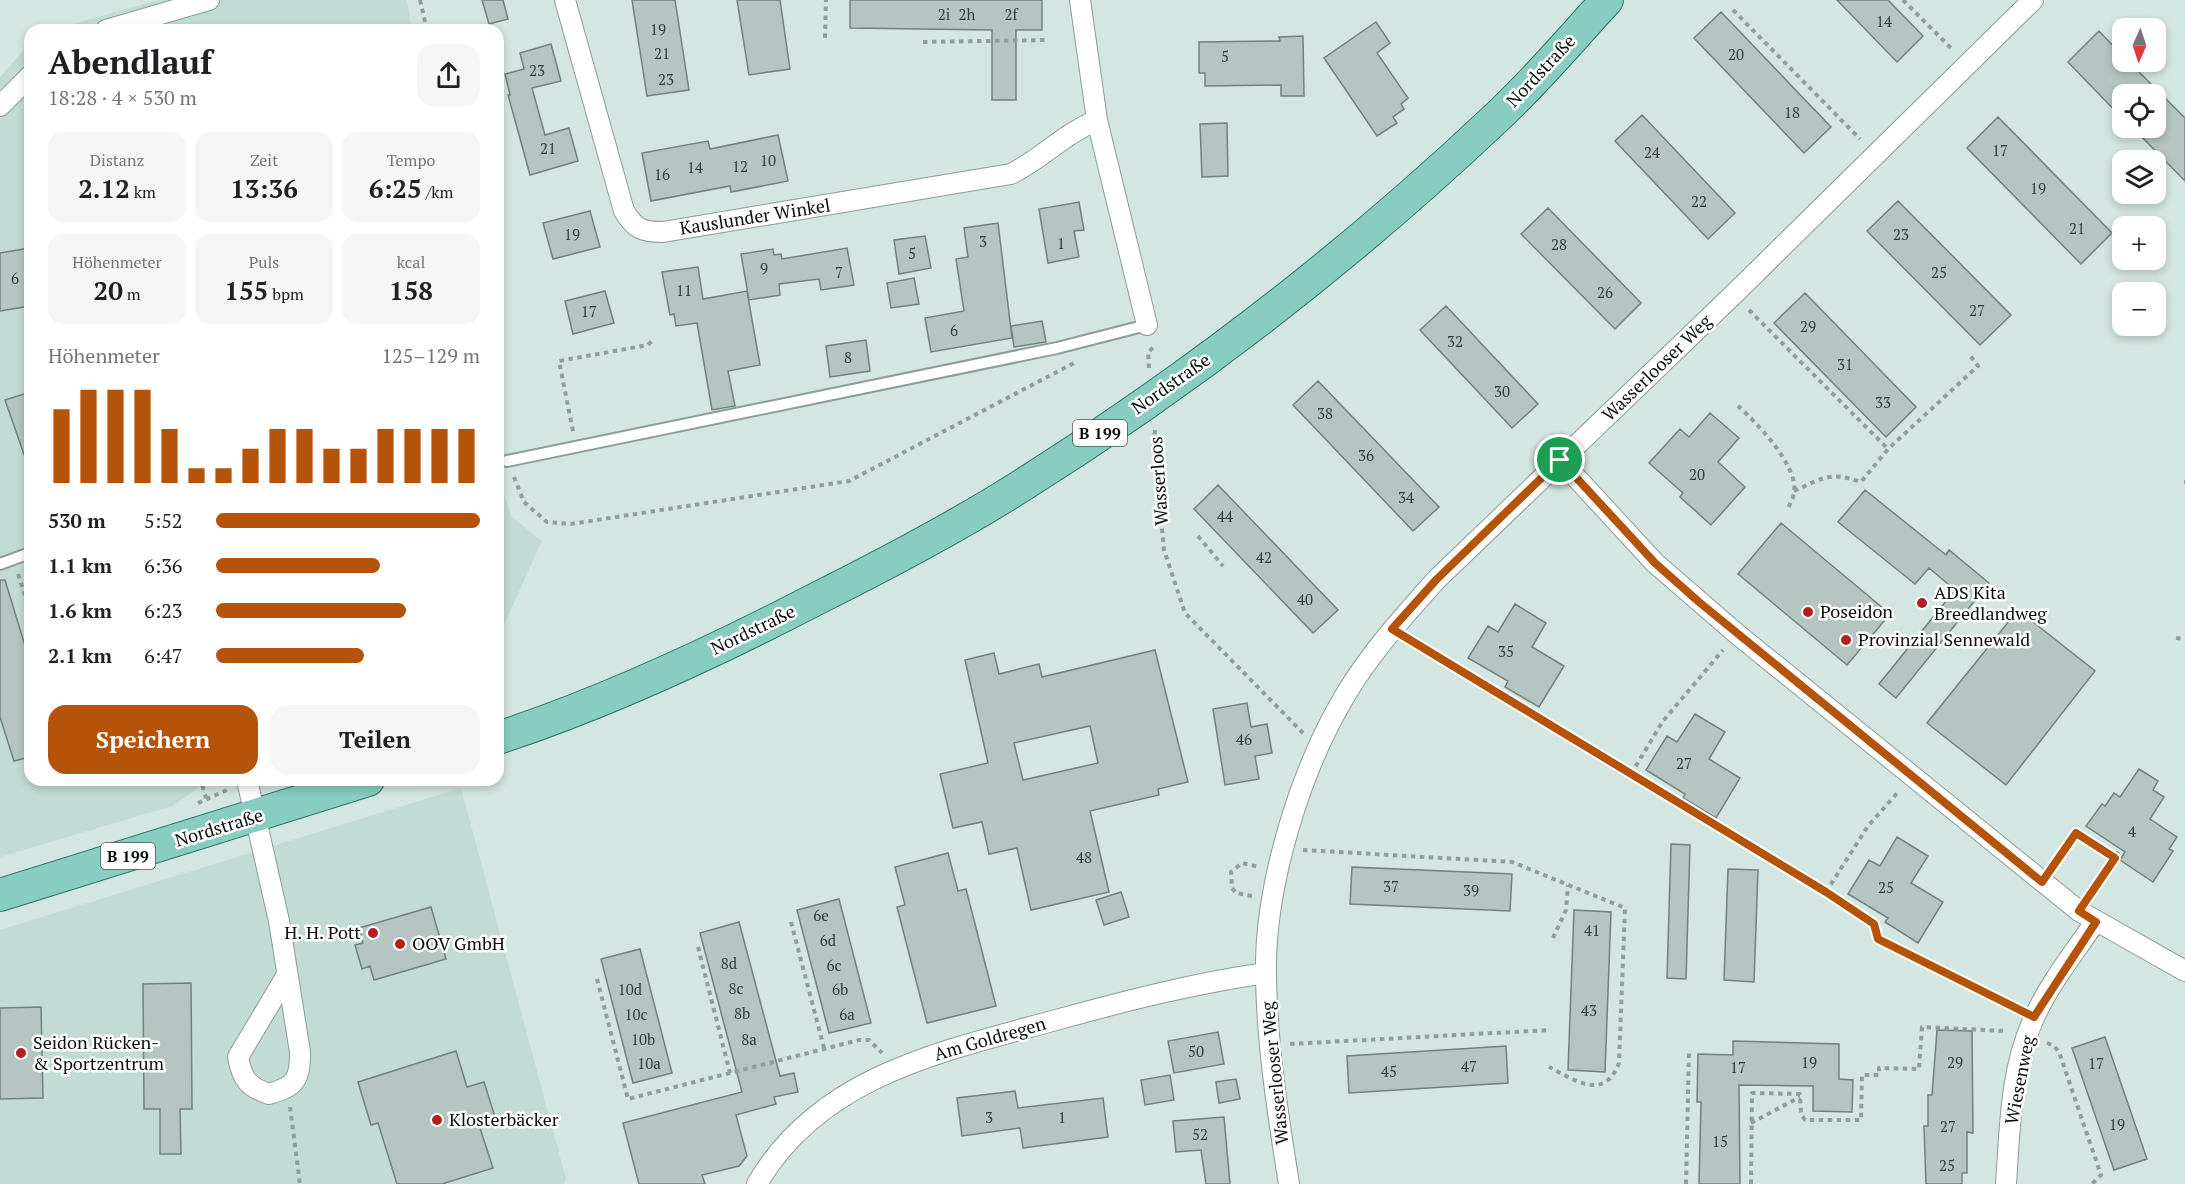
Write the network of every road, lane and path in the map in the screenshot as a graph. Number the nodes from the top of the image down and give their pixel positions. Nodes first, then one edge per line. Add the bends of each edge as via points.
1 (209, 0) edge
2 (420, 0) edge
3 (565, 0) edge
4 (826, 0) edge
5 (1080, 0) edge
6 (1607, 0) edge
7 (1903, 0) edge
8 (2033, 0) edge
9 (1733, 10) dead end
10 (127, 24) edge
11 (426, 24) edge
12 (825, 38) dead end
13 (1046, 40) dead end
14 (923, 42) dead end
15 (1967, 65) junction
16 (24, 82) edge
17 (0, 106) edge
18 (1097, 120) junction
19 (1876, 155) junction
20 (1734, 295) junction
21 (1148, 325) junction
22 (654, 339) dead end
23 (1969, 354) dead end
24 (1076, 362) dead end
25 (1162, 391) junction
26 (1738, 406) dead end
27 (1155, 427) dead end
28 (576, 447) junction
29 (1888, 449) junction
30 (1560, 460) junction
31 (507, 462) joint
32 (1794, 491) junction
33 (1787, 511) dead end
34 (1198, 536) dead end
35 (24, 555) edge
36 (14, 559) junction
37 (0, 564) edge
38 (1223, 566) dead end
39 (24, 592) edge
40 (1392, 629) junction
41 (1737, 634) junction
42 (2176, 638) dead end
43 (2185, 639) edge
44 (504, 736) edge
45 (1318, 748) junction
46 (1631, 774) junction
47 (1913, 774) junction
48 (202, 786) edge
49 (248, 786) edge
50 (350, 786) edge
51 (206, 798) dead end
52 (256, 817) junction
53 (1284, 849) junction
54 (2120, 849) dead end
55 (2115, 858) junction
56 (1279, 871) junction
57 (2042, 882) junction
58 (1568, 885) junction
59 (1826, 892) junction
60 (0, 895) edge
61 (1274, 901) junction
62 (2079, 911) junction
63 (791, 922) dead end
64 (2096, 922) junction
65 (1553, 938) dead end
66 (698, 947) dead end
67 (2185, 971) edge
68 (1266, 973) junction
69 (287, 975) junction
70 (597, 979) dead end
71 (2034, 1017) junction
72 (1550, 1030) dead end
73 (2026, 1037) junction
74 (1268, 1045) junction
75 (824, 1048) junction
76 (1689, 1050) dead end
77 (1549, 1067) dead end
78 (890, 1070) junction
79 (730, 1073) junction
80 (1800, 1097) dead end
81 (292, 1114) dead end
82 (1752, 1123) junction
83 (300, 1184) edge
84 (756, 1184) edge
85 (1289, 1184) edge
86 (1686, 1184) edge
87 (1750, 1184) edge
88 (2006, 1184) edge
89 (2092, 1184) edge

1 - 10 street
2 - 11 path
3 - 18 street, Kauslunder Winkel via 624,211 639,230 663,232 1011,174 1034,163 1072,130
4 - 12 path
5 - 18 street
6 - 25 main road, Nordstraße / B 199 via 1499,116 1396,210 1288,298
7 - 15 path
8 - 15 street, Wasserlooser Weg
9 - 19 path
13 - 14 path
15 - 19 street, Wasserlooser Weg
16 - 17 street
18 - 21 street
19 - 20 street, Wasserlooser Weg
20 - 29 path
20 - 30 street, Wasserlooser Weg
21 - 25 path via 1155,345 1146,360
21 - 28 lane via 1057,348
22 - 28 path via 648,345 559,361
23 - 29 path via 1978,366
24 - 31 path via 849,481 571,524 547,522 524,502
25 - 44 main road, Nordstraße / B 199 via 1020,487 868,573 643,682
26 - 32 path via 1764,430 1789,470
27 - 45 path, Wasserloos via 1164,550 1185,614
28 - 31 lane
29 - 32 path via 1860,482 1840,475 1824,477
30 - 40 street, Wasserlooser Weg via 1436,580
30 - 41 street via 1655,563
32 - 33 path
34 - 38 path
35 - 36 lane
36 - 37 lane
36 - 39 path
40 - 45 street, Wasserlooser Weg via 1346,694
40 - 46 path
41 - 46 path via 1663,721
41 - 47 street
42 - 43 path
45 - 53 street, Wasserlooser Weg via 1290,821
46 - 59 path
47 - 57 street
47 - 59 path via 1868,826
48 - 51 path
49 - 52 street
50 - 52 main road, Nordstraße / B 199
52 - 60 main road, Nordstraße / B 199
52 - 69 street
53 - 56 street, Wasserlooser Weg
53 - 58 path via 1512,862
54 - 55 path
55 - 57 path via 2076,833
55 - 62 path
56 - 61 street, Wasserlooser Weg
56 - 61 path via 1242,863 1231,872 1236,893
57 - 62 street
58 - 65 path via 1566,910
58 - 77 path via 1625,908 1619,1063 1609,1080 1597,1086 1586,1085
59 - 71 path via 1874,924 1878,939
61 - 68 street, Wasserlooser Weg
62 - 64 street
63 - 75 path
64 - 67 street
64 - 71 street, Wiesenweg
66 - 79 path
68 - 74 street, Wasserlooser Weg
68 - 78 street, Am Goldregen via 1094,1010 938,1052
69 - 69 street via 238,1058 241,1075 252,1088 269,1094 291,1086 300,1073
70 - 79 path via 628,1099
71 - 73 street, Wiesenweg
72 - 74 path
73 - 82 path via 2014,1031 1922,1027 1919,1069 1879,1068 1879,1075 1862,1075 1861,1120 1805,1120 1800,1094 1752,1093
73 - 88 street, Wiesenweg via 2011,1107
73 - 89 path via 2054,1046 2059,1052 2101,1175
74 - 85 street, Wasserlooser Weg
75 - 78 path via 869,1040 879,1047
75 - 79 path
76 - 86 path
78 - 84 street, Am Goldregen via 829,1105 792,1137
80 - 82 path
81 - 83 path
82 - 87 path

